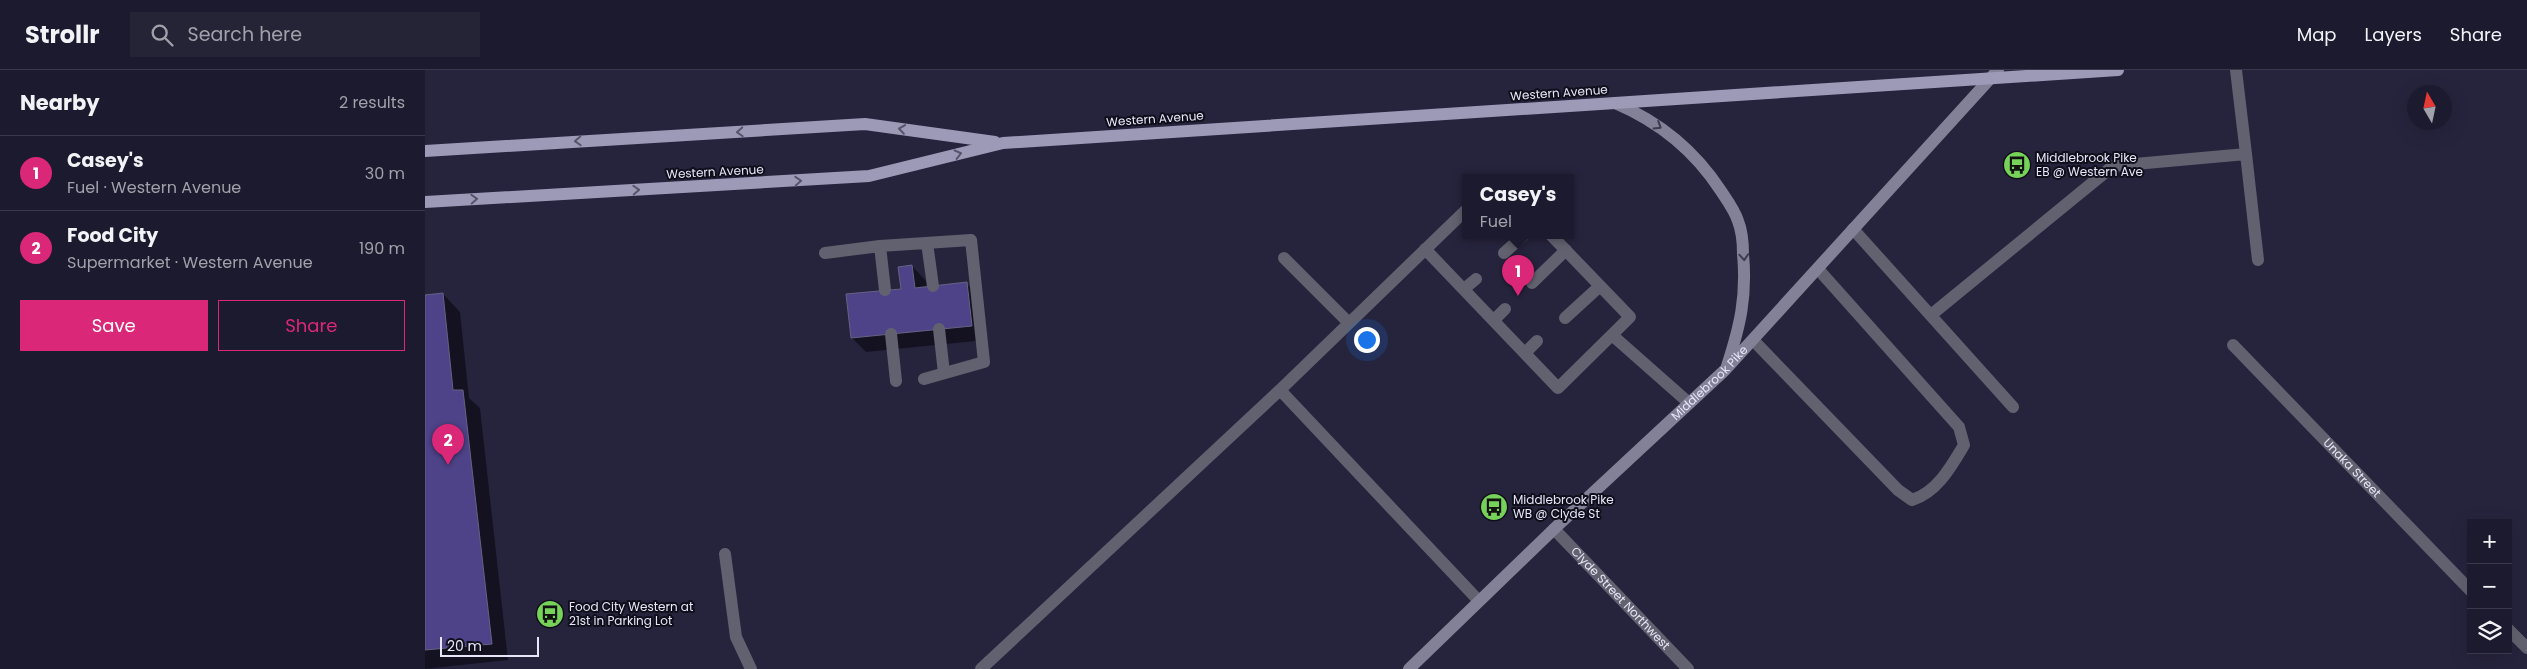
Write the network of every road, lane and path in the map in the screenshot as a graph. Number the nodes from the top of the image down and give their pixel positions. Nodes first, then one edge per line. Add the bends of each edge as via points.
1 (2118, 70) edge
2 (2236, 70) edge
3 (1995, 74) edge
4 (1615, 103) junction
5 (1003, 143) junction
6 (425, 150) edge
7 (2246, 154) junction
8 (425, 202) edge
9 (1462, 213) edge
10 (1853, 229) junction
11 (1520, 239) edge
12 (1555, 239) edge
13 (927, 243) junction
14 (880, 246) junction
15 (1425, 249) junction
16 (1566, 250) junction
17 (825, 253) dead end
18 (1504, 254) dead end
19 (1284, 258) dead end
20 (2258, 260) dead end
21 (1818, 269) junction
22 (1476, 279) dead end
23 (1532, 283) dead end
24 (933, 286) dead end
25 (1600, 286) junction
26 (1464, 289) junction
27 (885, 290) dead end
28 (1505, 309) dead end
29 (1931, 315) junction
30 (1565, 318) dead end
31 (1494, 320) junction
32 (1349, 323) junction
33 (939, 329) dead end
34 (891, 334) dead end
35 (1612, 335) junction
36 (1753, 340) junction
37 (1537, 341) dead end
38 (2233, 345) dead end
39 (1525, 353) junction
40 (1725, 370) junction
41 (944, 373) junction
42 (924, 379) dead end
43 (896, 381) dead end
44 (1280, 390) junction
45 (1689, 403) junction
46 (2013, 406) dead end
47 (1554, 529) junction
48 (725, 554) dead end
49 (2467, 587) edge
50 (1479, 600) junction
51 (2512, 633) edge
52 (2527, 648) edge
53 (751, 669) edge
54 (981, 669) edge
55 (1409, 669) edge
56 (1688, 669) edge

1 - 3 main road, Western Avenue
2 - 7 street
3 - 4 main road, Western Avenue
3 - 10 main road, Middlebrook Pike
4 - 5 main road, Western Avenue
4 -> 40 main road via 1666,130 1691,152 1738,221 1746,284 1743,311
5 -> 6 main road, Western Avenue via 865,124
8 -> 5 main road, Western Avenue via 869,176
7 - 20 street
7 - 29 street via 2113,166
9 - 15 street
10 - 21 main road, Middlebrook Pike
10 - 29 street
11 - 18 street
12 - 16 street
13 - 14 street
13 - 24 street
13 - 41 street via 971,240 984,362
14 - 17 street
14 - 27 street
15 - 26 street
15 - 32 street
16 - 23 street
16 - 25 street
19 - 32 street
21 - 36 main road, Middlebrook Pike
21 - 36 street via 1959,427 1964,445 1948,473 1923,497 1912,500 1898,490
22 - 26 street
25 - 30 street
25 - 35 street via 1630,317
26 - 31 street
28 - 31 street
29 - 46 street
31 - 39 street
32 - 44 street
33 - 41 street
34 - 43 street
35 - 39 street via 1558,388
35 - 45 street
36 - 40 main road, Middlebrook Pike
37 - 39 street
38 - 49 street, Unaka Street
40 - 45 main road, Middlebrook Pike
41 - 42 street
44 - 50 street
44 - 54 street
45 - 47 main road, Middlebrook Pike
47 - 50 main road, Middlebrook Pike
47 - 56 street, Clyde Street Northwest
48 - 53 street via 735,637
50 - 55 main road, Middlebrook Pike
51 - 52 street

